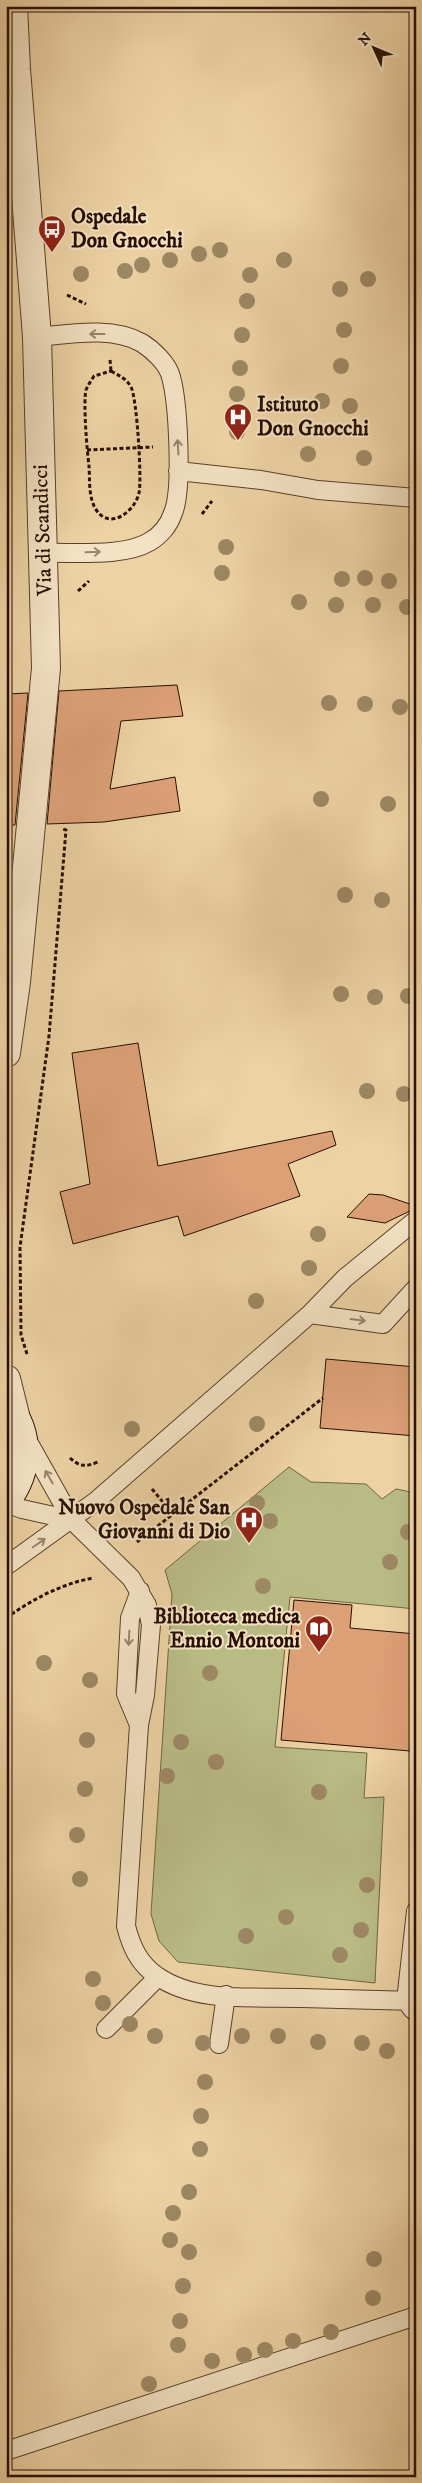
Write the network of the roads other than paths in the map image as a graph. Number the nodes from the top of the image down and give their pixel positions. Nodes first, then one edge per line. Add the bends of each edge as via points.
1 (13, 6) edge
2 (37, 337) junction
3 (178, 471) junction
4 (416, 498) edge
5 (44, 553) junction
6 (6, 1053) edge
7 (416, 1220) edge
8 (416, 1288) edge
9 (310, 1314) junction
10 (6, 1379) edge
11 (14, 1417) edge
12 (6, 1502) edge
13 (72, 1520) junction
14 (6, 1566) edge
15 (416, 1911) edge
16 (158, 1977) junction
17 (226, 1995) junction
18 (412, 2005) edge
19 (106, 2029) dead end
20 (219, 2044) dead end
21 (416, 2316) edge
22 (6, 2451) edge

1 - 2 street, Via di Scandicci
3 -> 2 lane via 171,377 156,355 136,341 107,334
2 - 5 street, Via di Scandicci
3 - 4 lane via 318,490
5 -> 3 lane via 123,550 150,541 168,524 174,512
5 - 6 street, Via di Scandicci via 46,668 16,982
7 - 9 lane via 345,1278
9 -> 8 lane via 383,1324
9 - 13 lane
10 - 11 street
11 - 12 street via 24,1462 14,1491
13 -> 11 lane
12 - 13 lane via 22,1510
14 -> 13 lane
13 - 16 lane via 140,1591 130,1618 126,1694 139,1725 126,1926 136,1954
15 - 18 lane
16 - 17 lane via 193,1992
16 - 19 lane
17 - 18 lane
17 - 20 lane
21 - 22 lane

